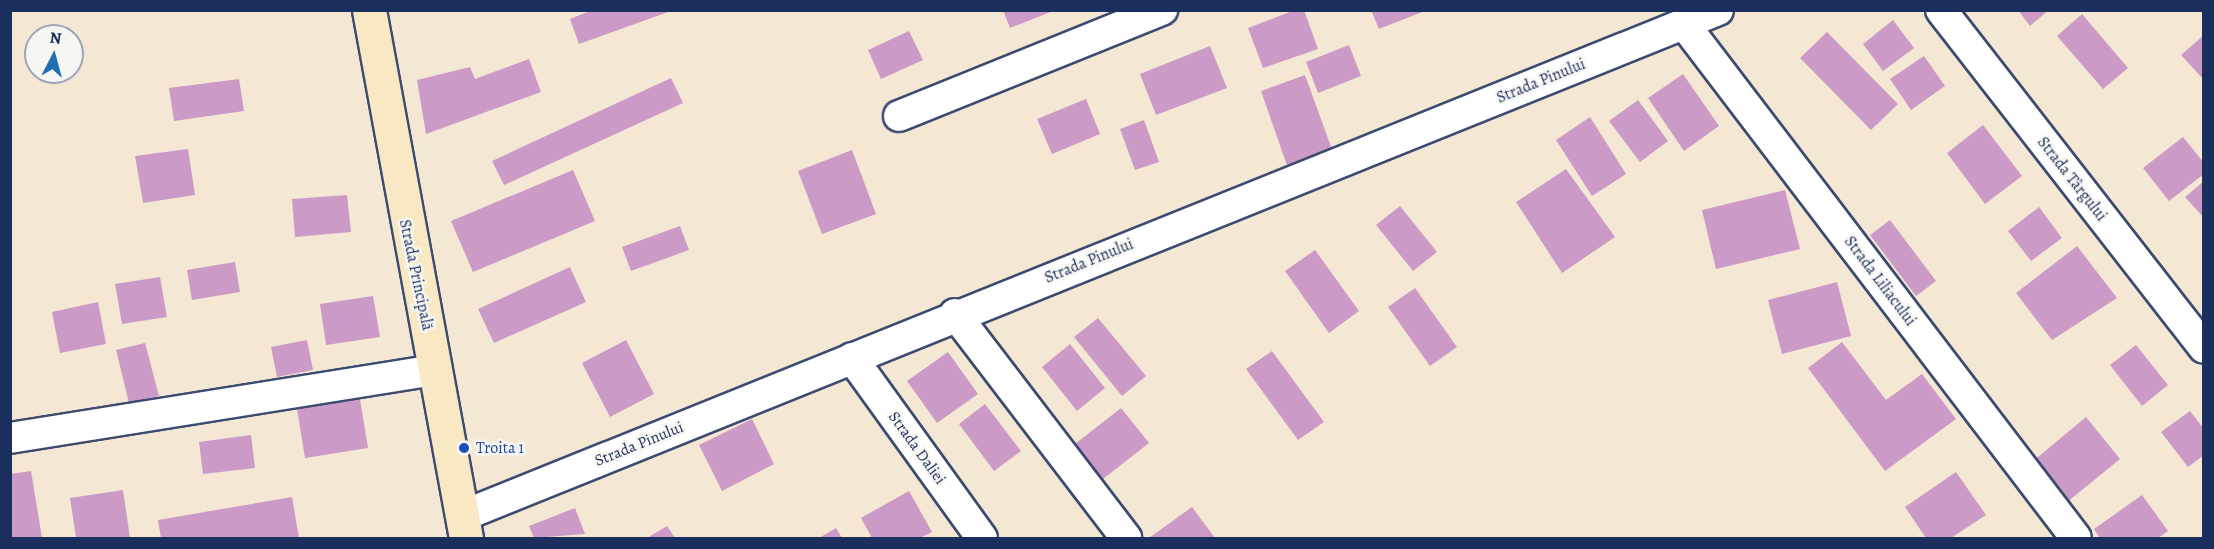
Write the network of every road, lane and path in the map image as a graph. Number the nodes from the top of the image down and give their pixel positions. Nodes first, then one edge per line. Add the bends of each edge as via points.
1 (369, 10) edge
2 (1162, 10) edge
3 (1718, 10) edge
4 (1941, 10) edge
5 (1684, 24) junction
6 (899, 116) dead end
7 (955, 314) junction
8 (2204, 348) edge
9 (852, 358) junction
10 (436, 370) junction
11 (10, 438) edge
12 (464, 527) edge
13 (970, 535) edge
14 (1126, 538) edge
15 (2076, 538) edge

1 - 10 main road, Strada Principală
2 - 6 street
3 - 5 street, Strada Pinului
4 - 8 street, Strada Târgului
5 - 7 street, Strada Pinului
5 - 15 street, Strada Liliacului
7 - 9 street, Strada Pinului
7 - 14 street
9 - 12 street, Strada Pinului
9 - 13 street, Strada Daliei
10 - 11 street
10 - 12 main road, Strada Principală

